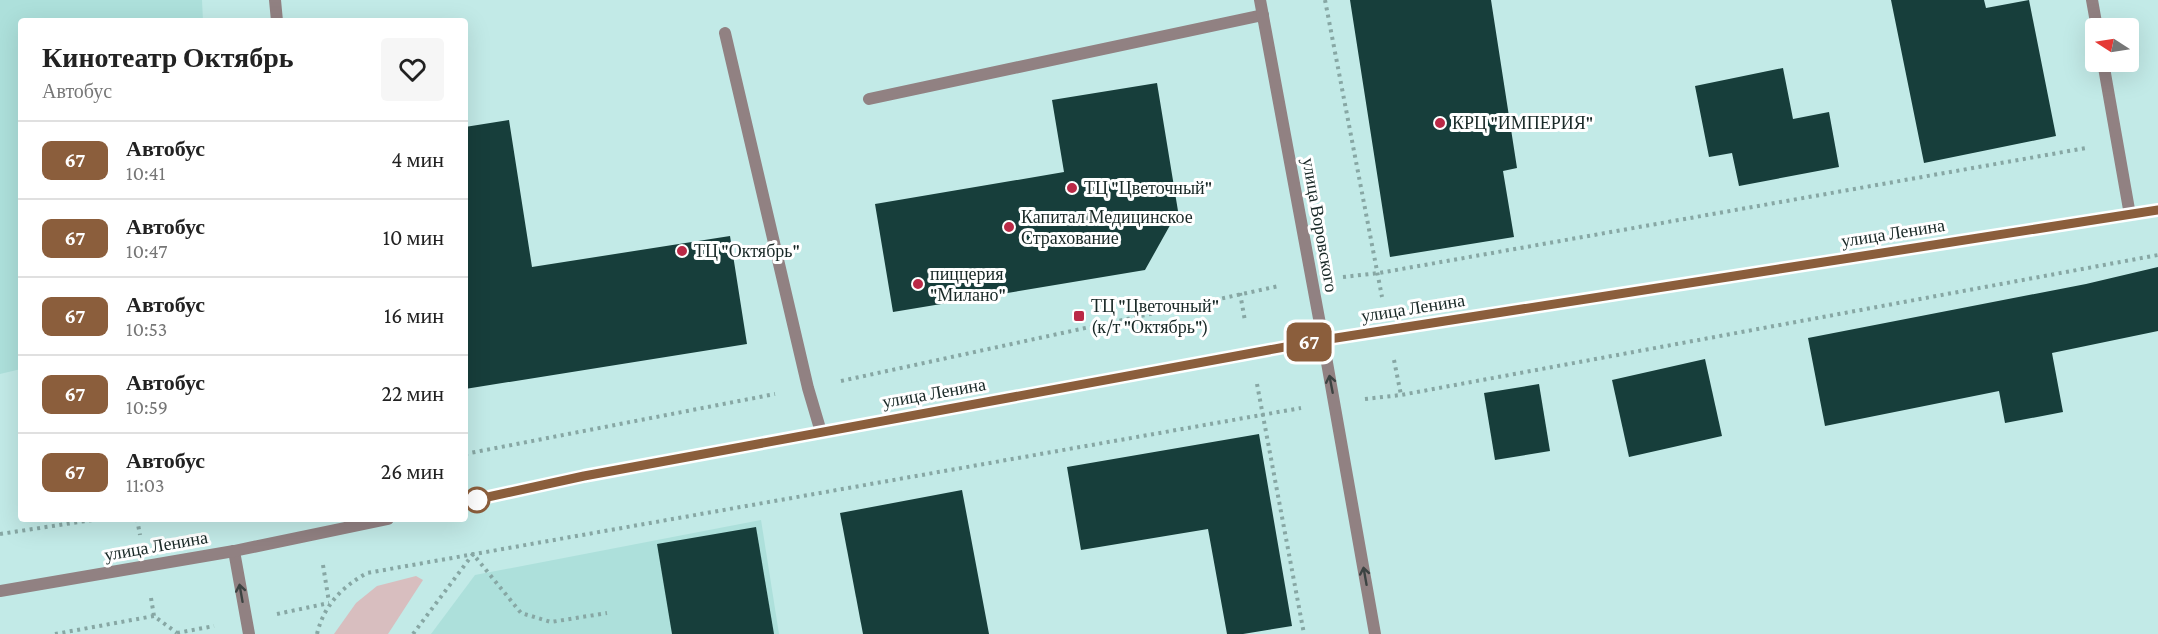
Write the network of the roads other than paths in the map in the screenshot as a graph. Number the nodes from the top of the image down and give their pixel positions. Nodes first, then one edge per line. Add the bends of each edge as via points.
1 (275, 0) edge
2 (1260, 0) edge
3 (2092, 0) edge
4 (1263, 15) junction
5 (277, 18) edge
6 (2095, 18) edge
7 (725, 33) dead end
8 (2105, 72) edge
9 (868, 99) dead end
10 (2158, 210) edge
11 (2130, 215) junction
12 (1323, 340) junction
13 (822, 432) junction
14 (468, 501) edge
15 (374, 522) edge
16 (234, 551) junction
17 (0, 591) edge
18 (249, 634) edge
19 (1376, 634) edge

1 - 5 street
2 - 4 street, улица Воровского
3 - 6 street
4 - 9 street
4 - 12 street, улица Воровского
7 - 13 street via 808,388
8 - 11 street
10 - 11 street, улица Ленина
11 - 12 street, улица Ленина
12 - 13 street, улица Ленина
19 -> 12 street, улица Воровского
13 - 14 street, улица Ленина
15 - 16 street, улица Ленина
16 - 17 street, улица Ленина
18 -> 16 street

